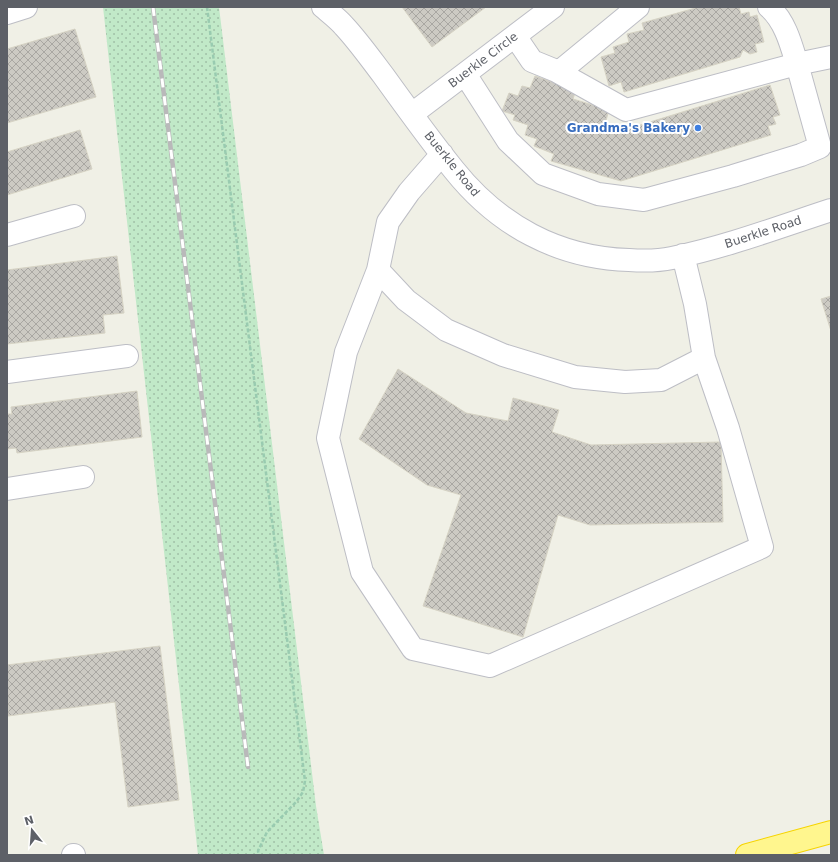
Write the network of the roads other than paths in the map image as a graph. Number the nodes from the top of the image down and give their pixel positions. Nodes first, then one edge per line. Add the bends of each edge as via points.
1 (26, 7) edge
2 (323, 7) edge
3 (553, 7) edge
4 (638, 7) edge
5 (769, 7) edge
6 (7, 13) edge
7 (515, 36) junction
8 (831, 57) edge
9 (797, 64) junction
10 (558, 72) junction
11 (465, 74) junction
12 (412, 114) junction
13 (442, 154) junction
14 (831, 210) edge
15 (74, 216) dead end
16 (7, 235) edge
17 (683, 255) junction
18 (378, 270) junction
19 (127, 356) dead end
20 (704, 358) junction
21 (7, 372) edge
22 (83, 477) dead end
23 (7, 489) edge
24 (831, 832) edge
25 (747, 855) edge

1 - 6 street
2 - 12 street, Buerkle Road via 361,46
3 - 7 street, Buerkle Circle
4 - 10 street
5 - 9 street via 790,38
7 - 10 street via 532,61
7 - 11 street, Buerkle Circle
8 - 9 street
9 - 10 street via 626,110
9 - 11 street via 820,147 733,176 644,200 598,194 543,174 508,141
11 - 12 street, Buerkle Circle
12 - 13 street, Buerkle Road
13 - 17 street, Buerkle Road via 472,191 495,212 522,230 554,246 612,260 644,261
13 - 18 street via 409,192 388,222
14 - 17 street, Buerkle Road
15 - 16 street
17 - 20 street
18 - 20 street via 406,300 446,330 503,355 575,377 625,382 661,380
18 - 20 street via 346,352 328,438 362,572 413,649 490,666 762,547 728,428
19 - 21 street
22 - 23 street
24 - 25 highway

